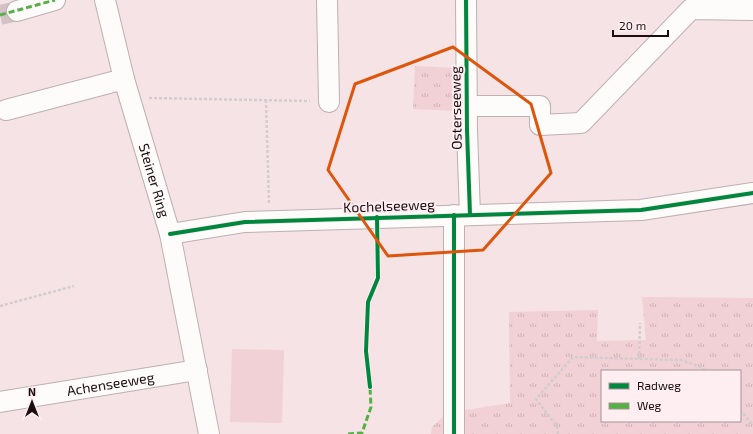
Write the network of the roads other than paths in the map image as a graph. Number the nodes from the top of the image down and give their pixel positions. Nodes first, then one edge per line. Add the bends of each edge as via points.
1 (55, 0) edge
2 (105, 0) edge
3 (327, 0) edge
4 (466, 0) edge
5 (753, 10) edge
6 (17, 11) tunnel mouth
7 (126, 88) junction
8 (329, 102) road end
9 (467, 106) junction
10 (6, 110) dead end
11 (753, 193) edge
12 (462, 215) junction
13 (170, 234) junction
14 (197, 370) junction
15 (0, 402) edge
16 (209, 434) edge
17 (454, 434) edge

1 - 6 street
2 - 7 street, Steiner Ring
3 - 8 street
4 - 9 street, Osterseeweg
5 - 9 street via 691,9 581,123 540,125 540,106
7 - 10 street
7 - 13 street, Steiner Ring
9 - 12 street, Osterseeweg
11 - 12 street, Kochelseeweg via 641,210
12 - 13 street, Kochelseeweg via 245,222
12 - 17 street, Osterseeweg
13 - 14 street, Steiner Ring
14 - 15 street, Achenseeweg
14 - 16 street, Steiner Ring

